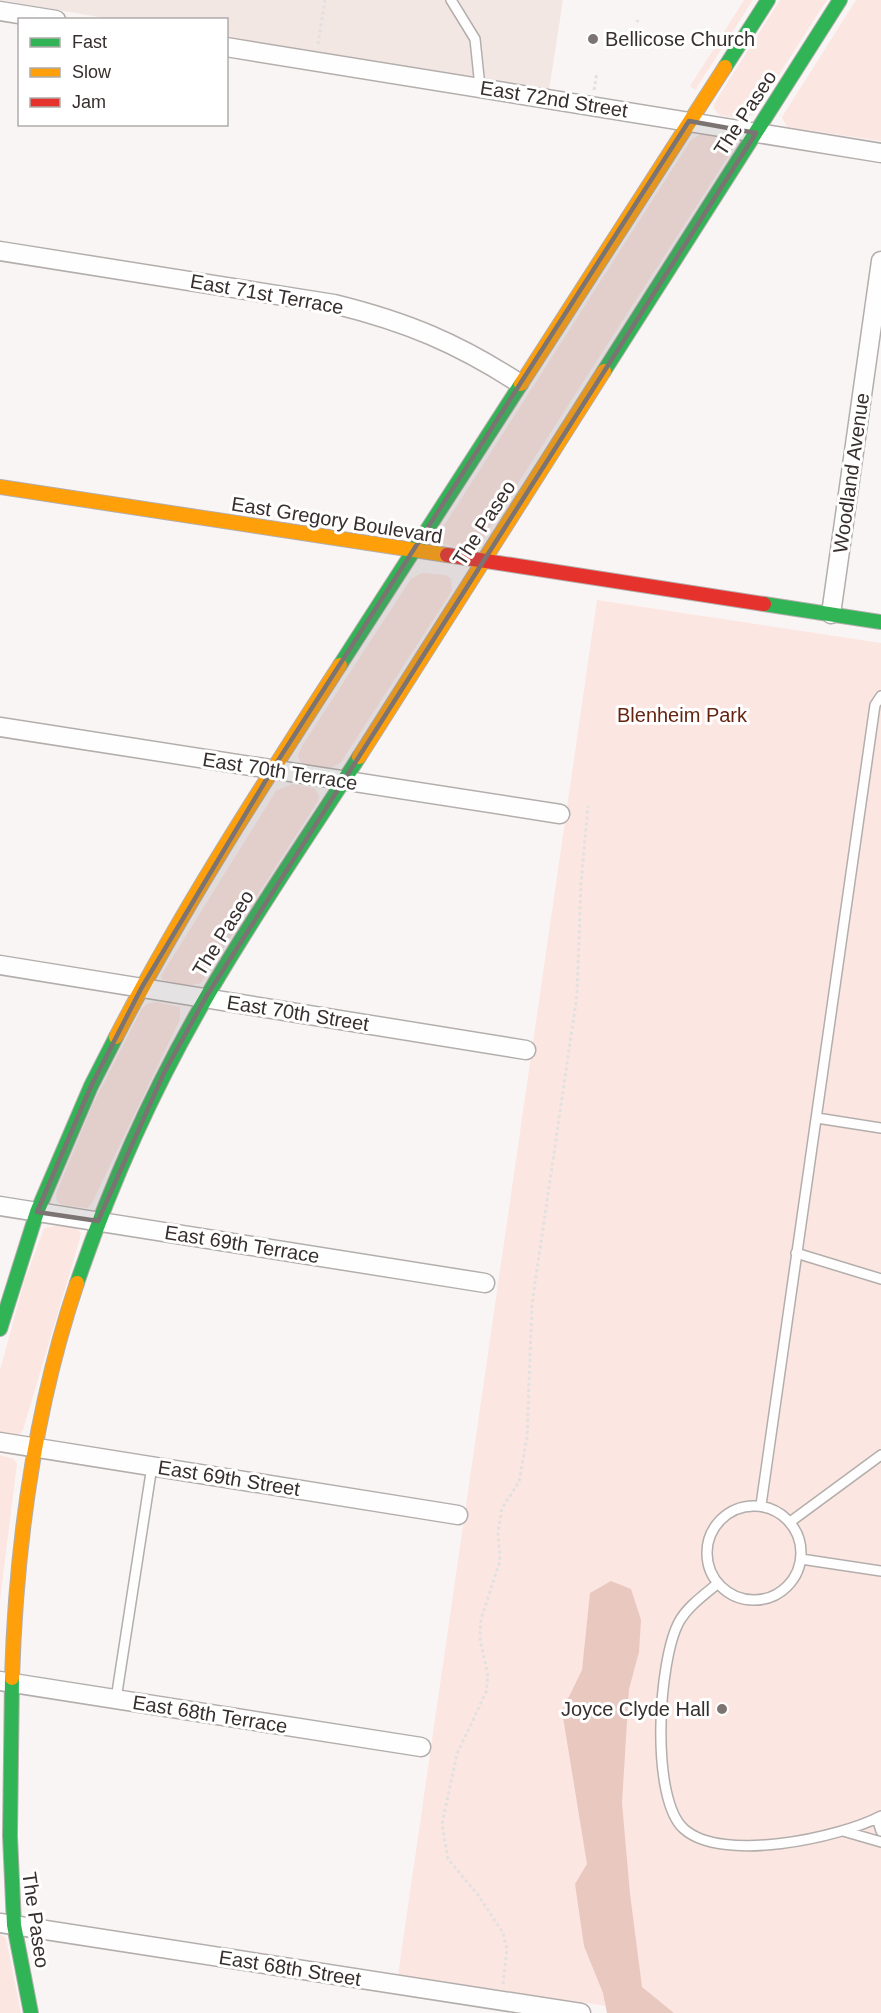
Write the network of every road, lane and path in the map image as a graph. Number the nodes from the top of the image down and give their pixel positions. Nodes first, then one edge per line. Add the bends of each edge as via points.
1 (325, 0) edge
2 (451, 0) edge
3 (768, 0) edge
4 (840, 0) edge
5 (0, 10) edge
6 (45, 18) edge
7 (318, 46) dead end
8 (228, 47) edge
9 (597, 72) dead end
10 (480, 87) junction
11 (594, 90) dead end
12 (689, 121) junction
13 (756, 133) junction
14 (881, 153) edge
15 (0, 251) edge
16 (881, 261) edge
17 (519, 383) junction
18 (0, 487) edge
19 (411, 551) junction
20 (483, 562) junction
21 (831, 614) junction
22 (881, 622) edge
23 (881, 696) edge
24 (0, 727) edge
25 (272, 770) junction
26 (342, 780) junction
27 (588, 806) dead end
28 (560, 814) dead end
29 (0, 965) edge
30 (142, 987) junction
31 (206, 997) junction
32 (526, 1050) dead end
33 (817, 1118) junction
34 (881, 1128) edge
35 (0, 1206) edge
36 (37, 1212) junction
37 (98, 1221) junction
38 (796, 1253) junction
39 (881, 1279) edge
40 (485, 1283) dead end
41 (0, 1329) edge
42 (0, 1442) edge
43 (32, 1447) junction
44 (881, 1455) edge
45 (152, 1466) junction
46 (762, 1505) junction
47 (458, 1515) dead end
48 (790, 1522) junction
49 (801, 1559) junction
50 (881, 1571) edge
51 (717, 1584) junction
52 (1, 1681) edge
53 (116, 1699) junction
54 (421, 1747) dead end
55 (879, 1817) edge
56 (843, 1831) junction
57 (881, 1831) edge
58 (881, 1842) edge
59 (7, 1924) edge
60 (503, 1984) dead end
61 (31, 2013) edge
62 (581, 2013) edge

1 - 7 path
2 - 10 lane via 475,39
3 - 12 main road
4 - 13 main road, The Paseo
5 - 6 street
8 - 10 street, East 72nd Street
9 - 11 path
10 - 12 street, East 72nd Street
12 - 13 street, East 72nd Street
12 - 17 main road
13 - 14 street, East 72nd Street
13 - 20 main road, The Paseo
15 - 17 street, East 71st Terrace via 334,304 382,316 417,327 476,355
16 - 21 street, Woodland Avenue
17 - 19 main road
18 - 19 main road, East Gregory Boulevard
19 - 20 main road, East Gregory Boulevard
19 - 25 main road
20 - 21 main road, East Gregory Boulevard
20 - 26 main road, The Paseo
21 - 22 main road, East Gregory Boulevard
23 - 33 lane via 875,705
24 - 25 street, East 70th Terrace
25 - 26 street, East 70th Terrace
25 - 30 main road
26 - 28 street, East 70th Terrace
26 - 31 main road, The Paseo
27 - 60 path via 577,995 532,1304 527,1437 519,1482 502,1508 498,1532 500,1561 481,1619 480,1639 488,1676 486,1692 457,1755 442,1824 448,1859 484,1901 503,1933 507,1949
29 - 30 street, East 70th Street
30 - 31 street, East 70th Street
30 - 36 main road via 91,1086
31 - 32 street, East 70th Street
31 - 37 main road, The Paseo via 164,1073
33 - 34 lane
33 - 38 lane
35 - 36 street, East 69th Terrace
36 - 37 street, East 69th Terrace
36 - 41 main road
37 - 40 street, East 69th Terrace
37 - 43 main road, The Paseo via 75,1285
38 - 39 lane
38 - 46 lane
42 - 43 street, East 69th Street
43 - 45 street, East 69th Street
43 - 52 main road, The Paseo
44 - 48 lane
45 - 47 street, East 69th Street
45 - 53 lane
46 - 48 lane
46 - 51 lane via 746,1505 716,1522 706,1545 706,1563
48 - 49 lane via 801,1544
49 - 50 lane
49 - 51 lane via 796,1576 784,1590 768,1599 744,1600
51 - 56 lane via 680,1621 666,1660 661,1725 665,1791 672,1813 696,1839 742,1846 806,1841
52 - 53 street, East 68th Terrace
52 - 59 main road, The Paseo
53 - 54 street, East 68th Terrace
55 - 56 lane
55 - 57 lane
56 - 58 lane
59 - 61 main road, The Paseo
59 - 62 street, East 68th Street

